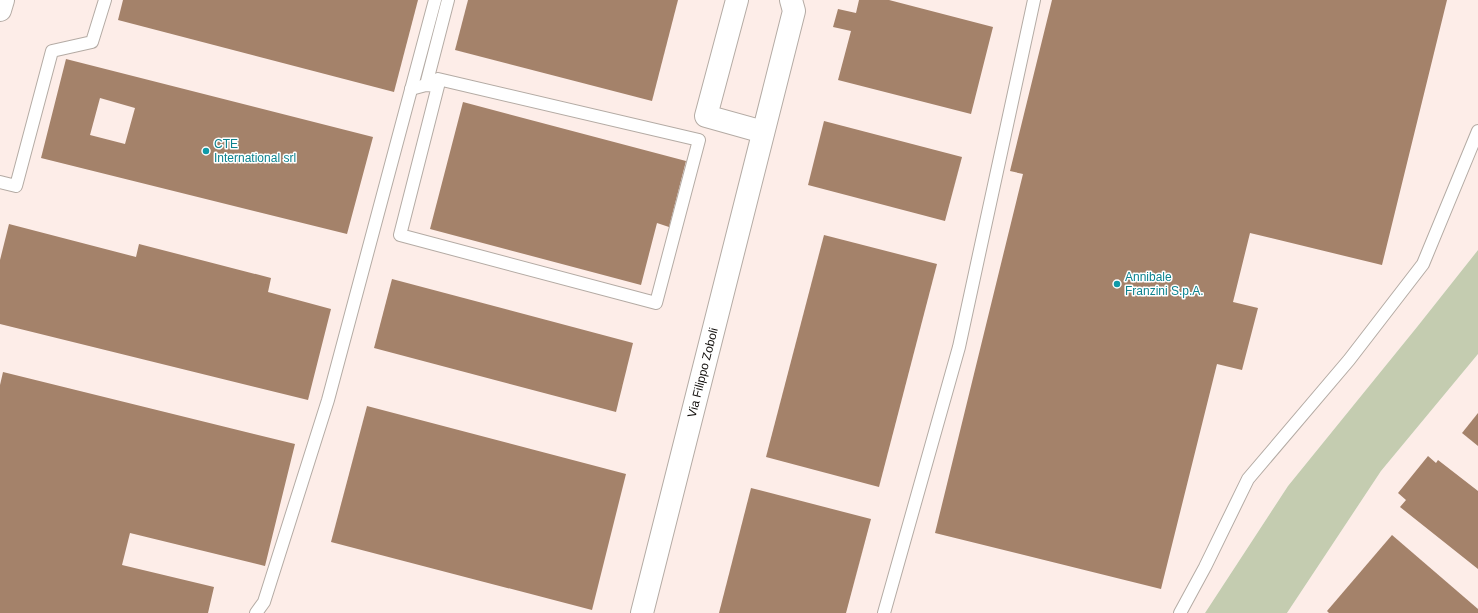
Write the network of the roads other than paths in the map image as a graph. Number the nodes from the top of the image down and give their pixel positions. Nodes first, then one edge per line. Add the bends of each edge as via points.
1 (3, 0) edge
2 (105, 0) edge
3 (435, 0) edge
4 (448, 0) edge
5 (737, 0) edge
6 (791, 0) edge
7 (1034, 0) edge
8 (0, 10) edge
9 (432, 86) junction
10 (411, 88) junction
11 (1478, 131) edge
12 (763, 132) junction
13 (0, 182) edge
14 (256, 613) edge
15 (642, 613) edge
16 (884, 613) edge
17 (1180, 613) edge

1 - 8 street
2 - 13 lane via 92,42 52,50 16,186
3 - 10 lane
4 - 9 lane
5 - 12 street via 706,116
6 - 12 street, Via Filippo Zoboli via 794,11
7 - 16 lane via 959,346
9 - 9 lane via 400,235 656,303 700,140 438,79
9 - 10 lane
10 - 14 lane via 328,400 264,602
11 - 17 lane via 1423,264 1349,360 1248,480
12 - 15 street, Via Filippo Zoboli

